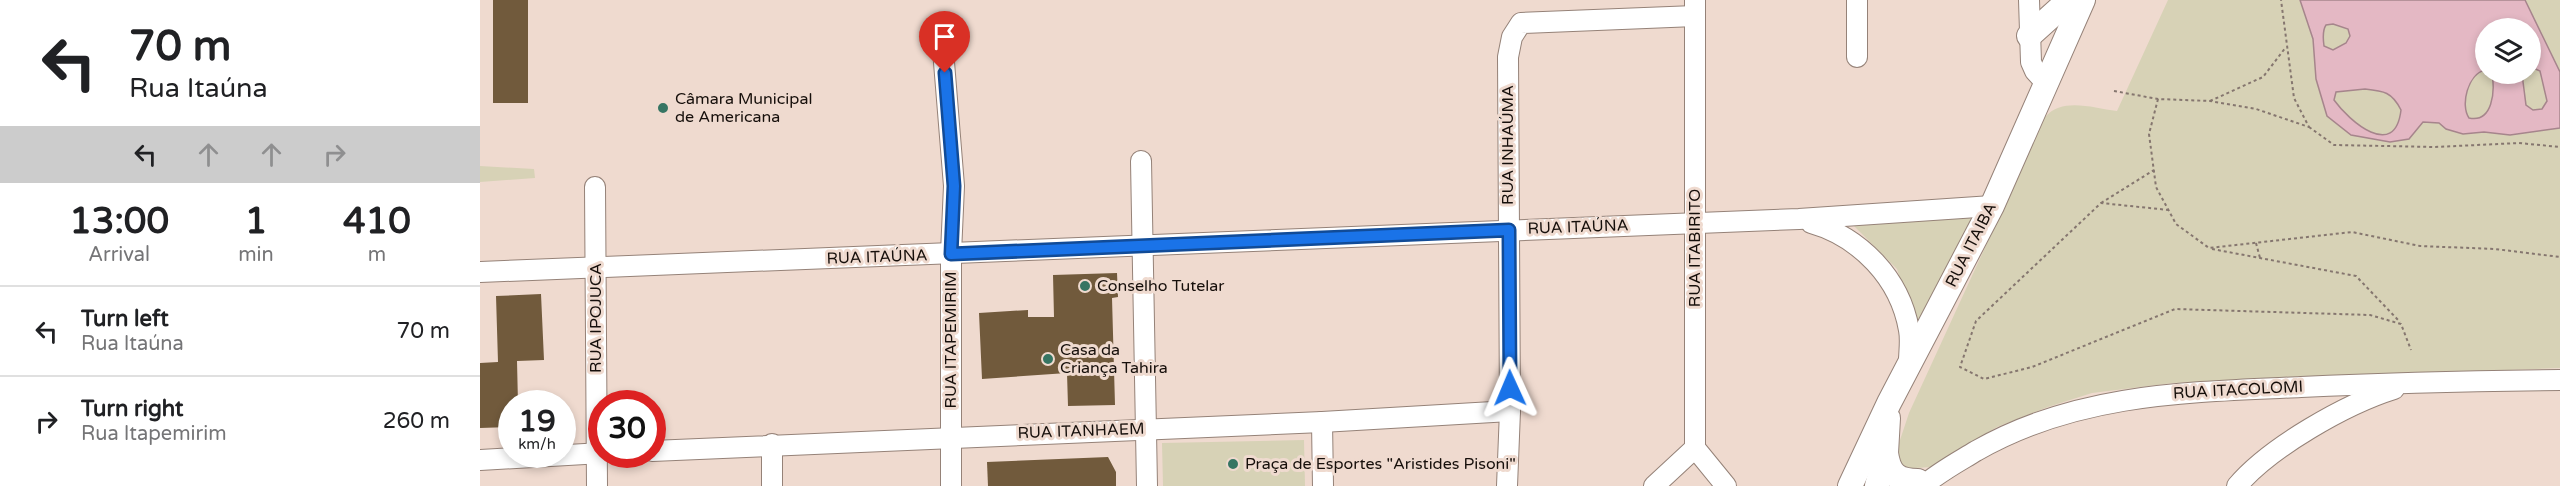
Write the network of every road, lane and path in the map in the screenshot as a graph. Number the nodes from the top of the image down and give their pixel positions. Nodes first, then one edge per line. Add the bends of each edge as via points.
1 (1857, 0) edge
2 (2029, 0) edge
3 (2069, 0) edge
4 (2083, 0) edge
5 (2281, 0) edge
6 (1695, 8) edge
7 (2029, 36) junction
8 (2286, 46) junction
9 (943, 50) dead end
10 (1857, 57) dead end
11 (2046, 83) junction
12 (2114, 91) dead end
13 (2158, 99) junction
14 (2210, 101) junction
15 (2309, 127) junction
16 (2560, 147) edge
17 (1141, 161) dead end
18 (2154, 170) junction
19 (595, 187) dead end
20 (2101, 203) junction
21 (1992, 206) junction
22 (2169, 210) junction
23 (1799, 219) junction
24 (1695, 223) junction
25 (1509, 230) junction
26 (2256, 243) junction
27 (1143, 247) junction
28 (2209, 248) junction
29 (951, 254) junction
30 (2560, 257) edge
31 (2260, 258) junction
32 (596, 269) junction
33 (480, 272) edge
34 (2401, 324) junction
35 (2411, 350) dead end
36 (1910, 365) junction
37 (2560, 380) edge
38 (2420, 382) junction
39 (2302, 387) junction
40 (598, 390) edge
41 (1889, 403) junction
42 (1510, 411) junction
43 (1322, 422) junction
44 (2311, 428) junction
45 (1147, 429) junction
46 (951, 436) junction
47 (772, 444) junction
48 (1695, 448) junction
49 (666, 450) edge
50 (1886, 453) junction
51 (588, 455) edge
52 (480, 460) edge
53 (598, 468) edge
54 (1919, 482) edge
55 (597, 486) edge
56 (772, 486) edge
57 (951, 486) edge
58 (1147, 486) edge
59 (1323, 486) edge
60 (1508, 486) edge
61 (1654, 486) edge
62 (1726, 486) edge
63 (1850, 486) edge
64 (1877, 486) edge
65 (2237, 486) edge

1 - 10 street
2 - 7 street
3 - 7 main road
4 - 11 main road, RUA ITAIBA
5 - 8 path
6 - 24 street, RUA ITABIRITO
6 - 25 street, RUA INHAÚMA via 1521,23 1512,37 1508,57
7 - 11 street via 2031,62
8 - 14 path via 2263,77
8 - 15 path via 2294,98
9 - 29 street, RUA ITAPEMIRIM via 954,186
11 - 21 main road, RUA ITAIBA
12 - 13 path
13 - 14 path
13 - 18 path via 2149,134
14 - 15 path via 2256,109
15 - 16 path via 2334,146 2519,143
17 - 27 street
18 - 20 path
18 - 22 path via 2156,186
19 - 32 street, RUA IPOJUCA
20 - 22 path
20 - 34 path via 1976,321 1960,367 1984,379 2032,367 2175,309 2370,315
21 - 23 street, RUA ITAÚNA
21 - 36 main road, RUA ITAIBA
22 - 28 path via 2176,224
23 - 24 street, RUA ITAÚNA
23 - 36 street via 1832,229 1863,249 1885,274 1901,302 1910,331
24 - 25 street, RUA ITAÚNA
24 - 48 street, RUA ITABIRITO
25 - 27 street, RUA ITAÚNA
25 - 42 street, RUA INHAÚMA
26 - 28 path
26 - 30 path via 2352,232 2420,246
26 - 31 path
27 - 29 street, RUA ITAÚNA
27 - 45 street
28 - 31 path
29 - 32 street, RUA ITAÚNA
29 - 46 street, RUA ITAPEMIRIM
31 - 34 path via 2356,276
32 - 33 street, RUA ITAÚNA
32 - 40 street, RUA IPOJUCA
34 - 35 path
36 - 41 main road, RUA ITAIBA
37 - 38 street, RUA ITACOLOMI
38 - 39 street, RUA ITACOLOMI
38 - 44 street via 2374,395
39 - 44 street via 2313,391 2323,407
39 - 54 street, RUA ITACOLOMI via 2174,392 2096,404 2001,437
41 - 50 main road, RUA ITAIBA
41 - 63 main road, RUA ITAIBA
42 - 43 street, RUA ITANHAEM
42 - 60 street, RUA INHAÚMA
43 - 45 street, RUA ITANHAEM
43 - 59 street
44 - 65 street
45 - 46 street, RUA ITANHAEM
45 - 58 street
46 - 47 street, RUA ITANHAEM
46 - 57 street, RUA ITAPEMIRIM
47 - 49 street, RUA ITANHAEM
47 - 56 street
48 - 61 street
48 - 62 street
50 - 54 main road via 1894,475
50 - 64 main road, RUA ITAIBA
51 - 52 street
53 - 55 street, RUA IPOJUCA

